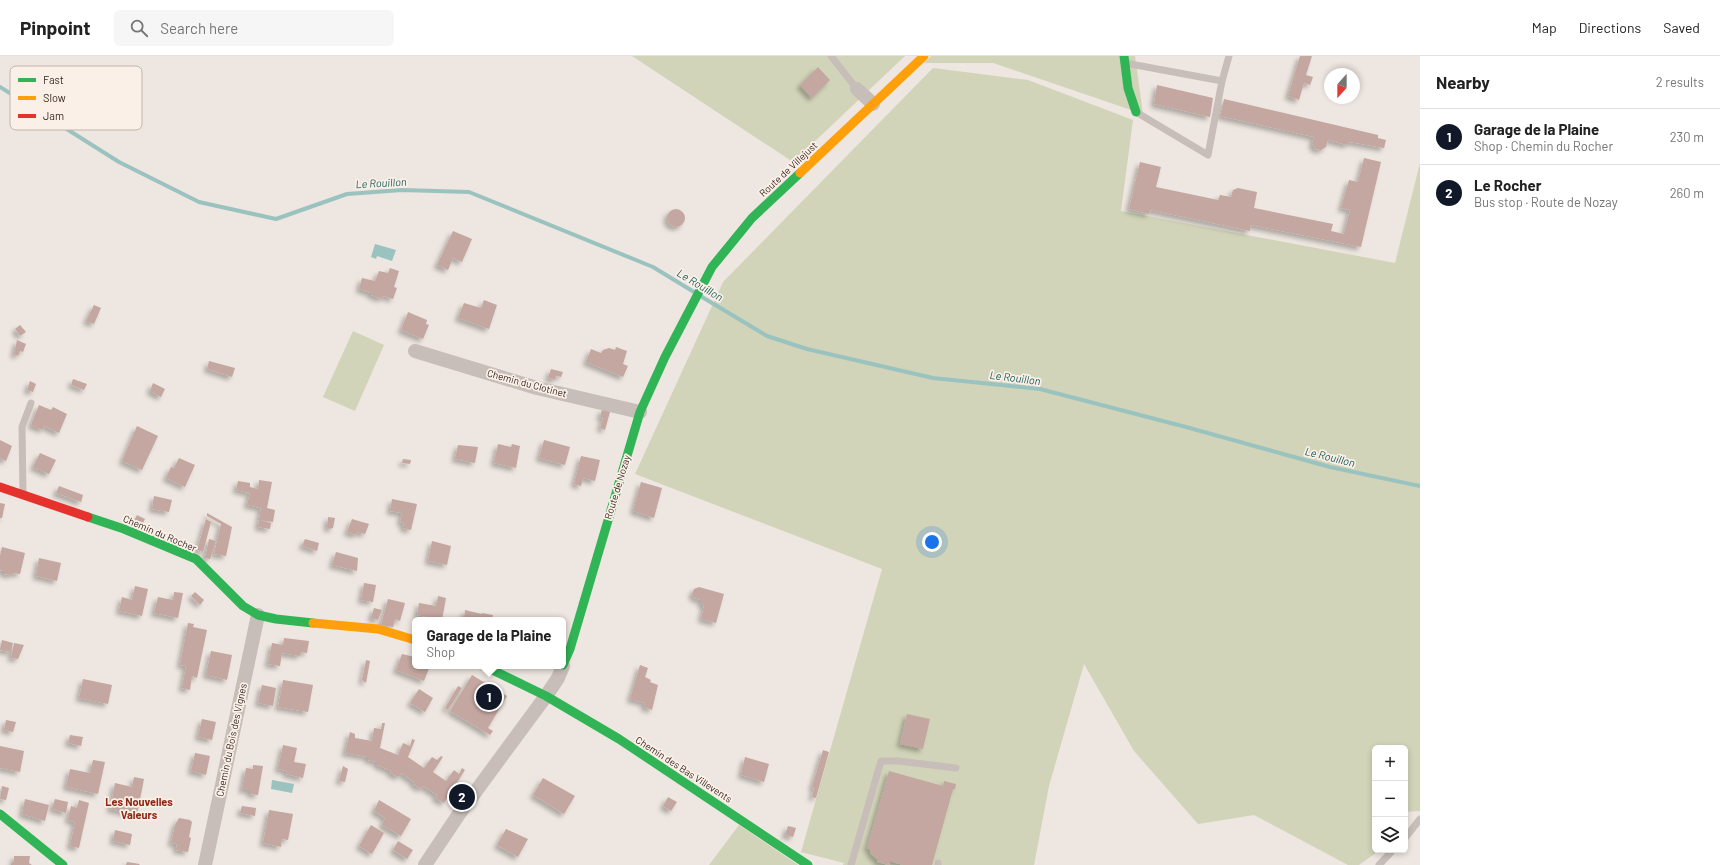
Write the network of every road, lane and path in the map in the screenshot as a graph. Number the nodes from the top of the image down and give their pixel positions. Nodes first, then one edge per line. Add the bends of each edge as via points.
1 (831, 56) edge
2 (924, 56) edge
3 (1229, 56) edge
4 (1124, 59) edge
5 (1222, 81) junction
6 (857, 89) joint
7 (874, 104) junction
8 (1136, 112) joint
9 (686, 314) joint
10 (415, 350) dead end
11 (31, 403) dead end
12 (640, 412) junction
13 (0, 487) edge
14 (23, 494) junction
15 (258, 615) junction
16 (412, 639) edge
17 (566, 658) edge
18 (490, 669) edge
19 (562, 669) edge
20 (546, 696) junction
21 (956, 768) dead end
22 (1420, 819) edge
23 (3, 822) edge
24 (1408, 834) edge
25 (1390, 853) edge
26 (63, 865) edge
27 (205, 865) edge
28 (425, 865) edge
29 (808, 865) edge
30 (851, 865) edge
31 (1379, 865) edge

1 - 6 lane
2 - 7 street, Route de Villejust
3 - 5 lane
4 - 5 lane
4 - 8 street via 1128,88
5 - 8 lane via 1208,156
6 - 7 street
7 - 9 street, Route de Villejust via 752,218 712,267
9 - 12 street, Route de Nozay
10 - 12 street, Chemin du Clotinet via 537,388
11 - 14 lane via 22,427
12 - 17 street, Route de Nozay
13 - 14 street, Chemin du Rocher
14 - 15 street, Chemin du Rocher via 124,529 196,560 243,606
15 - 16 street, Chemin du Rocher via 378,630
15 - 27 street, Chemin du Bois des Vignes
18 - 20 street
19 - 20 street, Route de Nozay
20 - 28 street, Route de Nozay via 458,814
20 - 29 street, Chemin des Bas Villevents via 694,788
21 - 30 lane via 881,761
22 - 24 lane
23 - 26 street
25 - 31 lane

